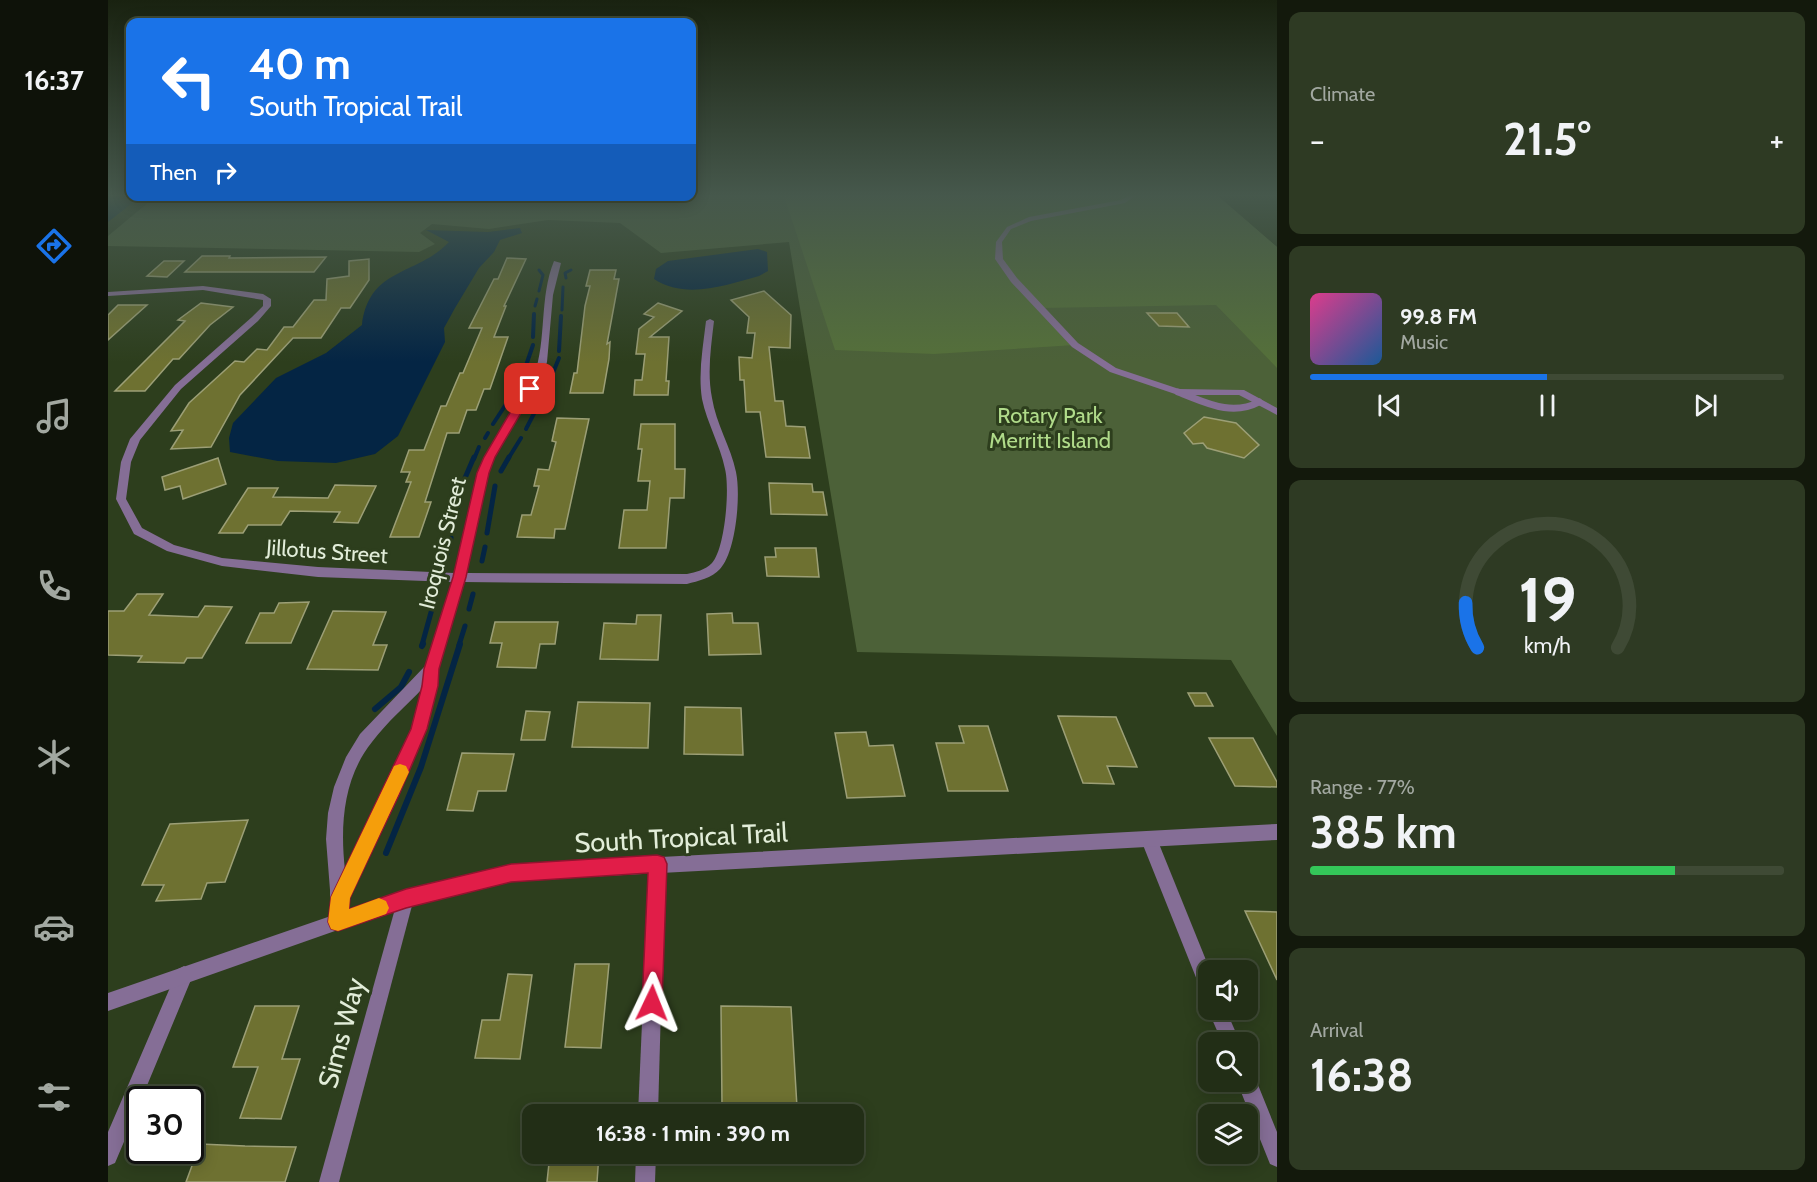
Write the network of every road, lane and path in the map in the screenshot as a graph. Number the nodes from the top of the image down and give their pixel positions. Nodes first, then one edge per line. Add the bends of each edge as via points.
1 (999, 251) edge
2 (557, 263) dead end
3 (108, 294) edge
4 (710, 321) dead end
5 (1178, 392) junction
6 (1259, 402) junction
7 (1277, 412) edge
8 (459, 577) junction
9 (431, 669) junction
10 (1277, 832) edge
11 (1149, 840) junction
12 (657, 864) junction
13 (340, 897) junction
14 (406, 898) junction
15 (338, 922) junction
16 (1198, 962) edge
17 (184, 975) junction
18 (108, 1002) edge
19 (1251, 1092) edge
20 (648, 1104) edge
21 (108, 1156) edge
22 (1277, 1157) edge
23 (646, 1164) edge
24 (329, 1182) edge
25 (645, 1182) edge

1 - 5 street via 999,258 1014,280 1075,345 1113,370
2 - 8 street, Iroquois Street via 549,295 543,362 483,473
3 - 8 street, Jillotus Street via 203,288 267,299 267,306 255,319 178,387 135,439 126,462 121,499 138,531 171,548 222,562 324,572
4 - 8 street, Jillotus Street via 704,369 706,397 733,482 723,558 711,573 687,579
5 - 6 street via 1241,392
5 - 6 lane via 1226,409 1244,411
6 - 7 street
8 - 9 street, Iroquois Street
9 - 13 street, Iroquois Street via 419,729
9 - 13 street, Iroquois Street via 365,739 349,765 336,804 334,840
10 - 11 street, South Tropical Trail
11 - 12 street, South Tropical Trail
11 - 16 street
12 - 14 street, South Tropical Trail via 511,873
12 - 20 street
13 - 15 street, Iroquois Street
14 - 15 street, South Tropical Trail
14 - 24 street, Sims Way
15 - 17 street, South Tropical Trail
17 - 18 street, South Tropical Trail
17 - 21 street
19 - 22 street
23 - 25 street

